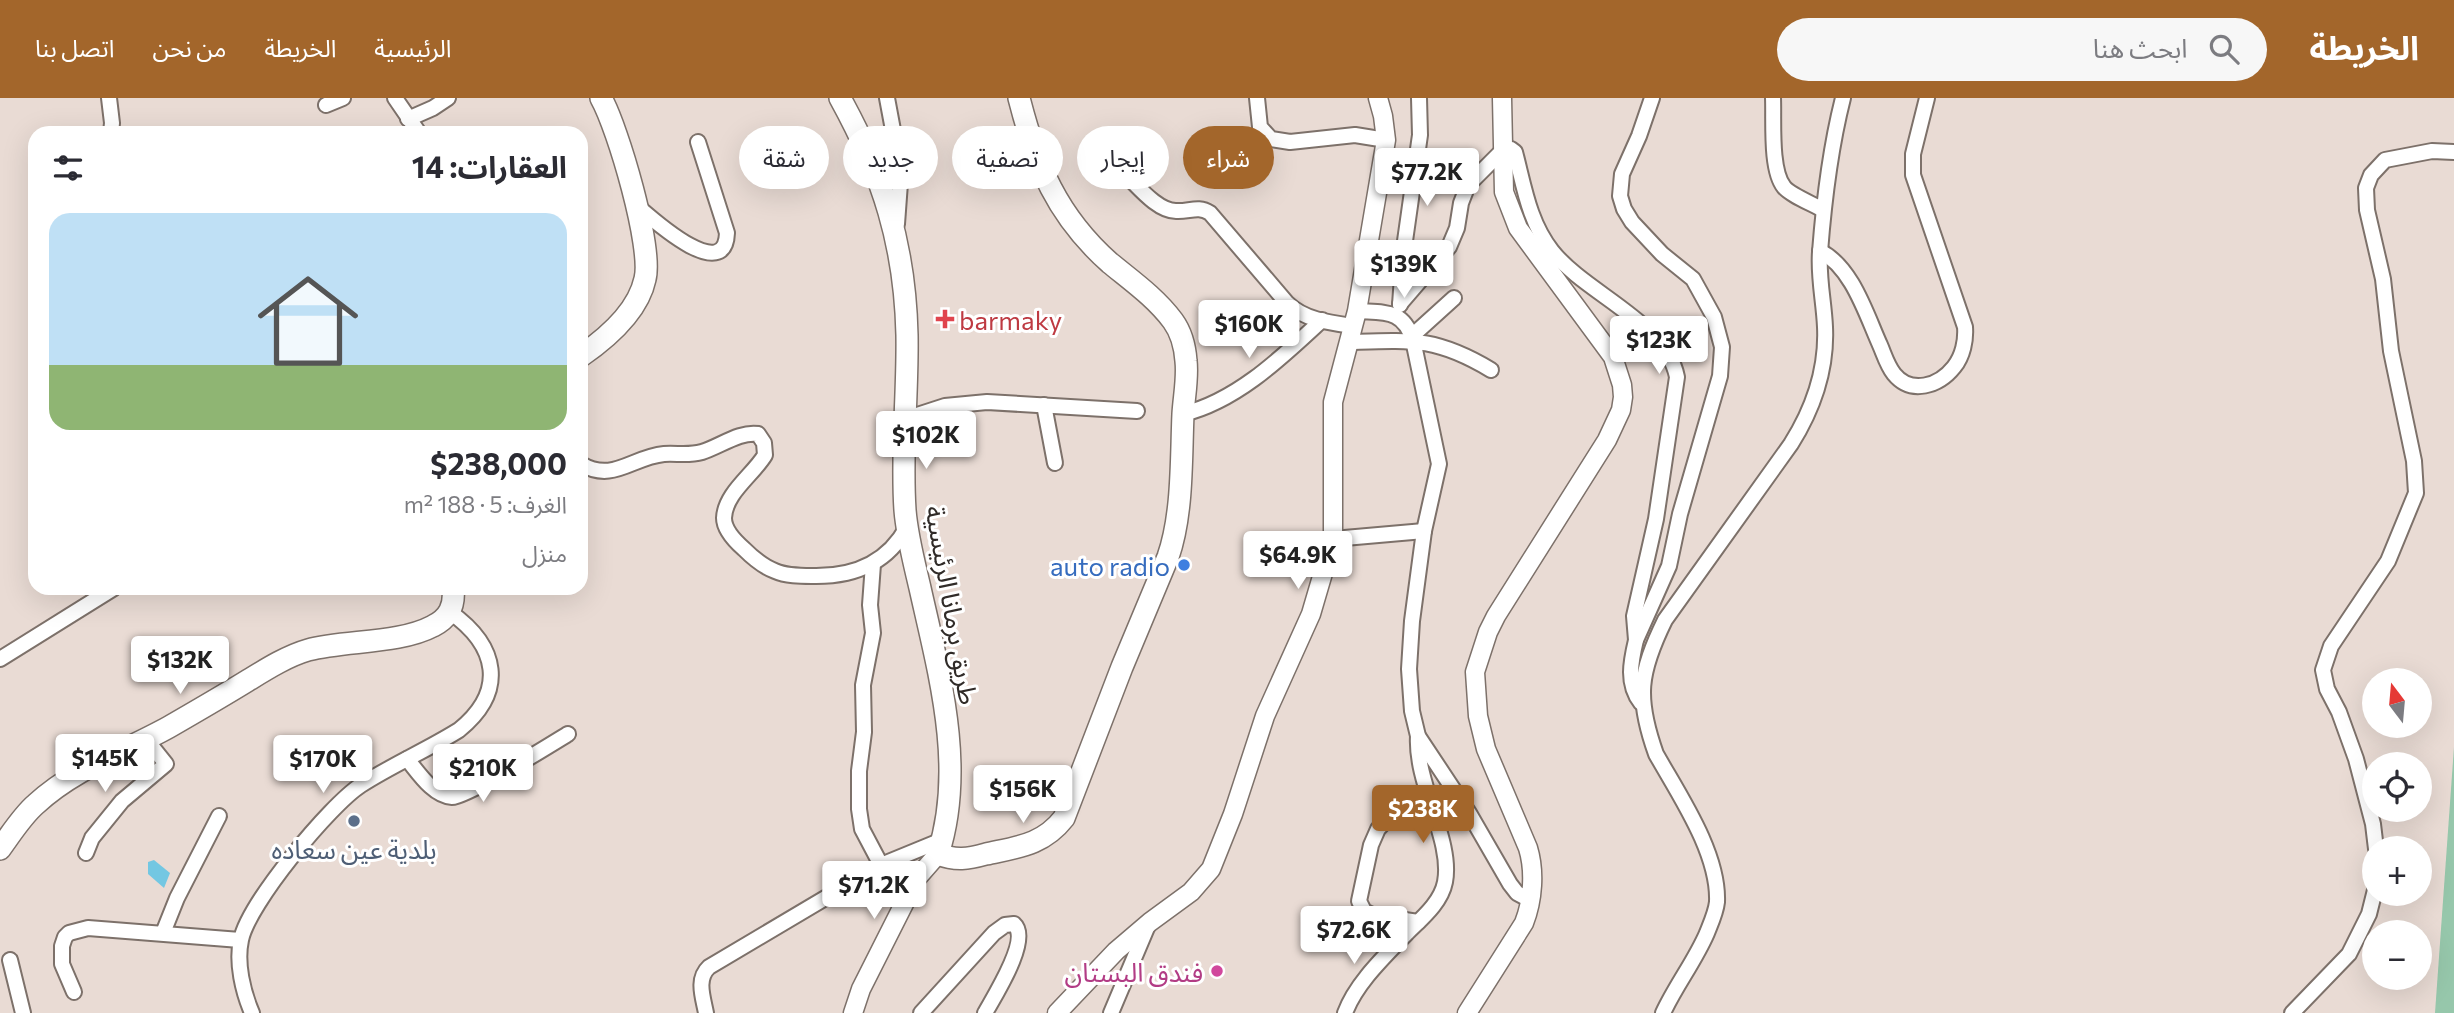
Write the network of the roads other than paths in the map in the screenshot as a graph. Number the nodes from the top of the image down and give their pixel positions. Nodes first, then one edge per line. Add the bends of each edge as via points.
1 (109, 98) edge
2 (343, 98) edge
3 (395, 98) edge
4 (448, 98) edge
5 (601, 98) edge
6 (840, 98) edge
7 (887, 98) edge
8 (1019, 98) edge
9 (1257, 98) edge
10 (1378, 98) edge
11 (1419, 98) edge
12 (1502, 98) edge
13 (1652, 98) edge
14 (1773, 98) edge
15 (1843, 98) edge
16 (1927, 98) edge
17 (326, 105) dead end
18 (408, 118) junction
19 (111, 126) edge
20 (414, 126) edge
21 (1386, 140) junction
22 (698, 142) dead end
23 (1502, 151) junction
24 (2454, 152) edge
25 (1143, 189) edge
26 (635, 204) junction
27 (1822, 210) junction
28 (896, 235) junction
29 (1820, 251) junction
30 (1454, 298) dead end
31 (1400, 311) junction
32 (1322, 320) junction
33 (1353, 326) junction
34 (1412, 338) junction
35 (588, 350) edge
36 (1491, 370) dead end
37 (1044, 405) junction
38 (1138, 411) dead end
39 (1183, 414) junction
40 (905, 419) junction
41 (1055, 463) dead end
42 (588, 468) edge
43 (907, 527) junction
44 (1424, 531) junction
45 (1334, 539) junction
46 (873, 564) junction
47 (103, 595) edge
48 (454, 595) edge
49 (1652, 606) junction
50 (450, 612) junction
51 (1668, 615) junction
52 (1636, 640) junction
53 (0, 659) edge
54 (1642, 704) junction
55 (568, 734) dead end
56 (1418, 736) junction
57 (146, 739) junction
58 (407, 759) junction
59 (1428, 798) junction
60 (219, 816) dead end
61 (2374, 836) edge
62 (937, 847) junction
63 (0, 849) edge
64 (86, 853) dead end
65 (881, 865) junction
66 (1530, 900) junction
67 (2371, 906) edge
68 (1150, 922) junction
69 (1418, 922) junction
70 (163, 933) junction
71 (240, 940) junction
72 (10, 960) dead end
73 (74, 992) dead end
74 (23, 1013) edge
75 (252, 1013) edge
76 (706, 1013) edge
77 (853, 1013) edge
78 (921, 1013) edge
79 (985, 1013) edge
80 (1057, 1013) edge
81 (1111, 1013) edge
82 (1345, 1013) edge
83 (1467, 1013) edge
84 (1663, 1013) edge
85 (2292, 1013) edge

1 - 19 street
2 - 17 street
3 - 18 street
4 - 18 street
5 - 26 main road
6 - 28 main road, طريق برمانا الرئيسية via 873,162
7 - 28 street via 899,162
8 - 39 main road via 1039,166 1070,222 1174,322 1187,364
9 - 21 street via 1261,127 1271,139 1290,142 1355,135
10 - 21 street
11 - 31 street via 1420,135
12 - 23 street
13 - 49 street via 1622,174 1620,196 1632,222 1693,279 1714,317 1722,347 1720,376 1669,566
14 - 27 street via 1777,173 1784,187
15 - 27 street
16 - 29 street via 1913,154 1913,175 1962,312 1966,336 1955,366 1926,386 1916,387 1900,379 1888,365 1855,290 1843,271
18 - 20 street
21 - 33 street
22 - 26 street via 727,233 723,248 704,253 686,245
23 - 31 street via 1468,186 1449,247
23 - 52 street via 1515,152 1530,211 1551,250 1568,270 1643,326 1674,364 1677,377 1664,474 1634,616
23 - 66 street via 1504,192 1518,229 1613,357 1623,397 1607,440 1496,615 1475,672 1486,749 1532,862
24 - 61 street via 2432,151 2385,160 2365,188 2416,493 2388,561 2331,646 2323,670 2356,759
25 - 32 street via 1168,209 1210,212 1292,308
26 - 35 main road via 646,278 614,330
27 - 29 street
28 - 40 main road, طريق برمانا الرئيسية via 907,334
29 - 51 street via 1825,348 1822,373 1800,429
30 - 34 street
31 - 33 street
31 - 34 street
32 - 33 street
32 - 39 street via 1245,384 1218,401
33 - 34 street
33 - 45 street via 1333,402
34 - 36 street via 1457,351
34 - 44 street via 1439,464
37 - 38 street
37 - 40 street via 961,404
37 - 41 street
39 - 62 main road via 1174,542 1070,807 1058,826 1021,848 963,860 950,859
40 - 43 main road, طريق برمانا الرئيسية
42 - 46 street via 608,472 649,457 693,454 758,434 765,455 731,499 724,518 738,544 774,571 795,576 825,577
43 - 46 street via 893,549
43 - 62 main road, طريق برمانا الرئيسية via 946,718 948,811
44 - 45 street
44 - 56 street via 1409,669
45 - 68 street via 1311,614 1265,716 1211,869 1191,892
46 - 65 street via 873,633 863,685 859,808 862,829
47 - 53 street
48 - 50 main road
49 - 51 street
49 - 52 street
50 - 57 main road via 430,628 411,634 306,650
50 - 58 street via 482,644 491,675 486,701 466,725
51 - 54 street via 1646,664
52 - 54 street via 1632,682
54 - 84 street via 1656,754 1710,859 1716,897 1708,932
55 - 58 street via 456,796 439,792
56 - 59 street via 1418,758
56 - 66 street via 1510,884
57 - 63 main road via 92,764 35,804
57 - 64 street via 164,766 122,801 92,838
58 - 71 street via 343,798 270,885
59 - 69 street via 1446,861 1445,883
59 - 69 street via 1398,808 1378,829 1359,901 1372,915
60 - 70 street
62 - 65 street
62 - 77 street via 917,878
65 - 76 street via 709,967 701,981
66 - 83 street via 1524,923
67 - 85 street via 2349,954
68 - 80 street
68 - 81 street
69 - 82 street via 1374,969
70 - 71 street
70 - 73 street via 88,928 69,933 61,958
71 - 75 street via 239,962
72 - 74 street
78 - 79 street via 994,933 1014,924 1020,934 1018,949

